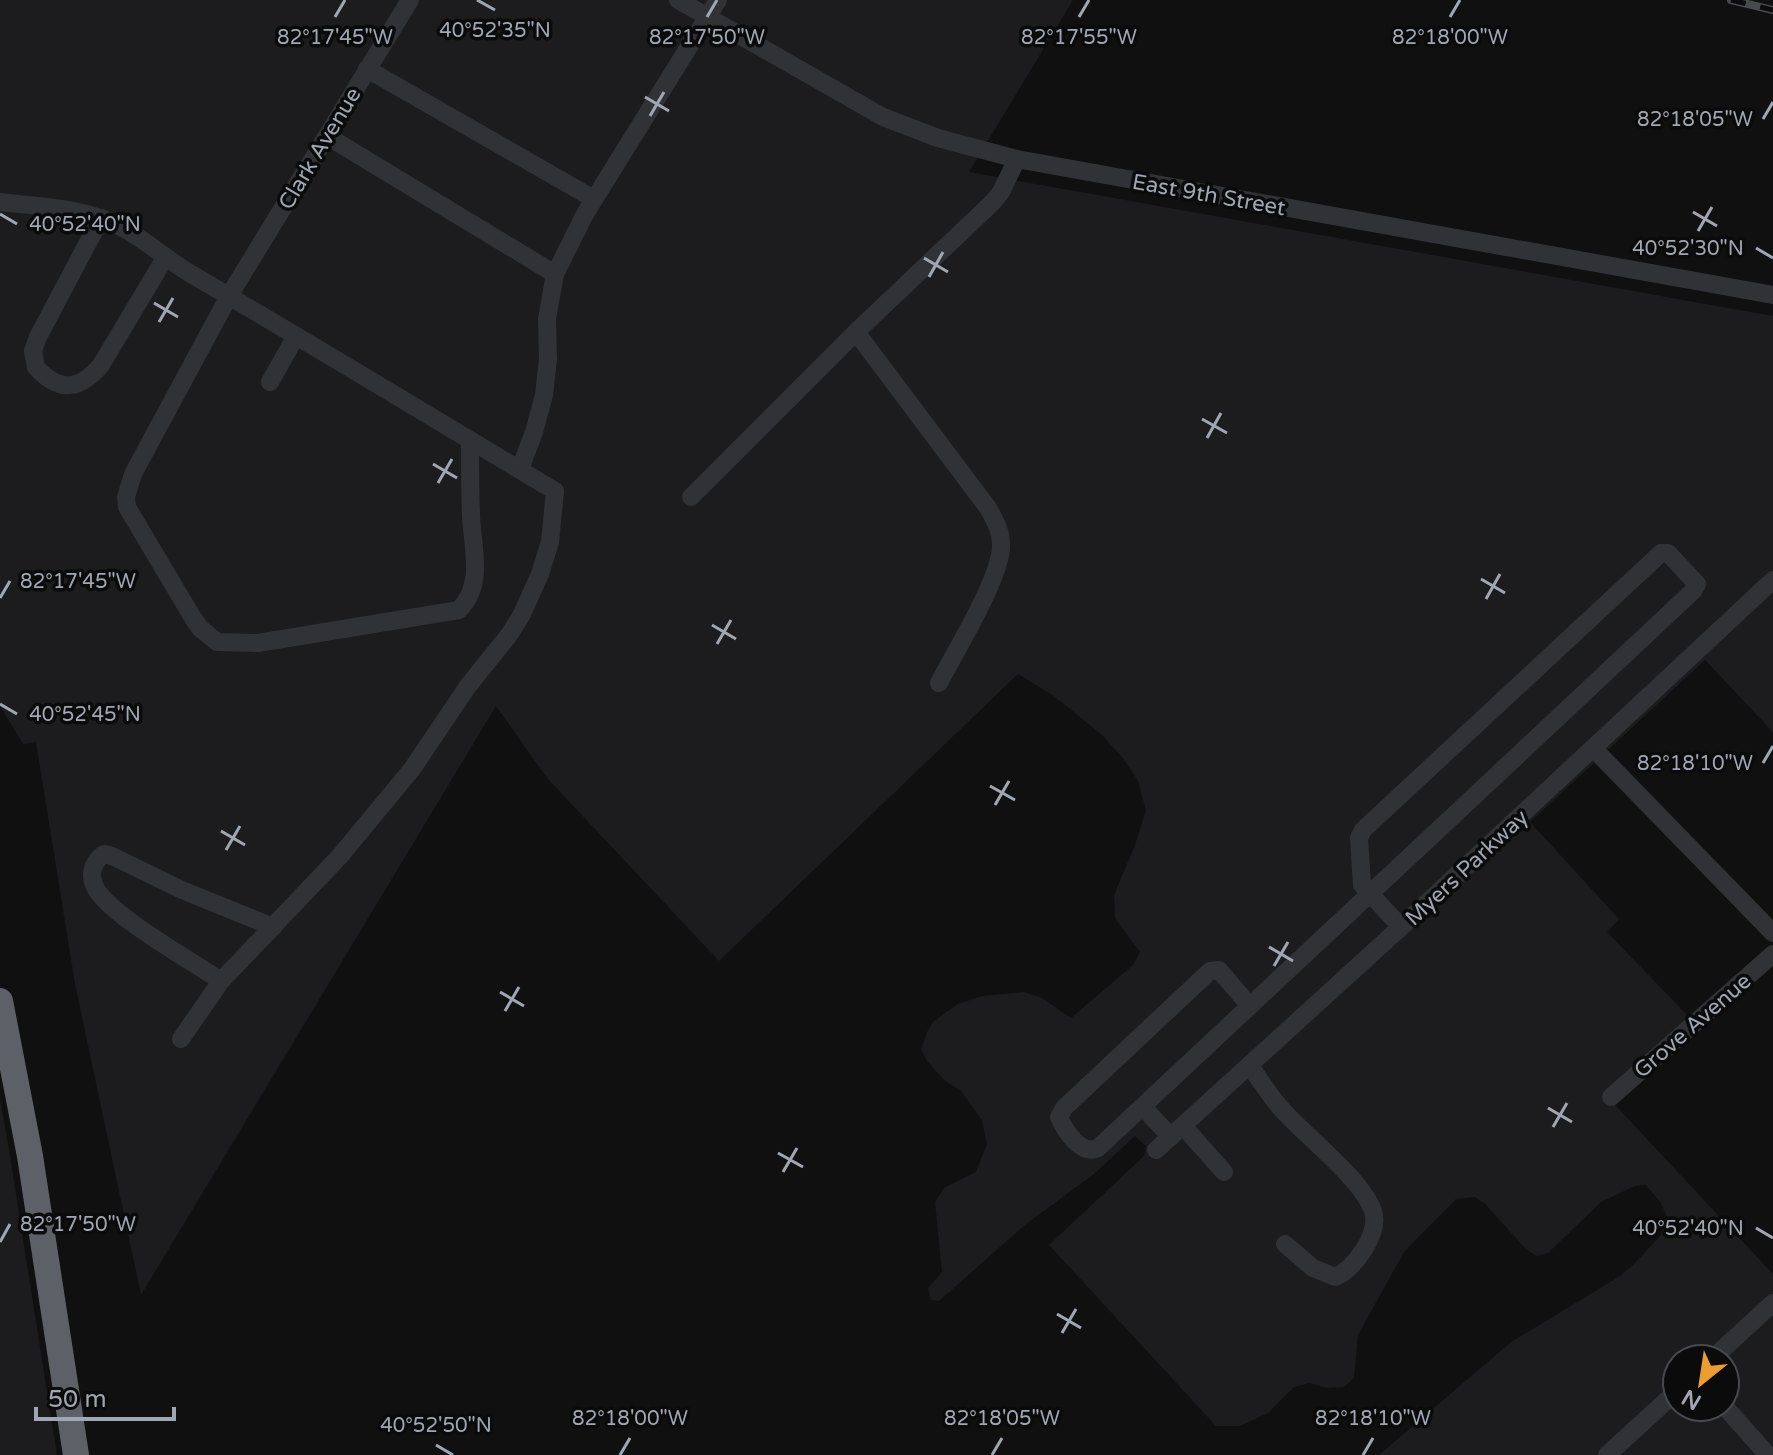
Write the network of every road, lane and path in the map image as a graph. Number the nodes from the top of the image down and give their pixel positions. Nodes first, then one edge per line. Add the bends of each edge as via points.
1 (410, 0) edge
2 (678, 0) edge
3 (718, 0) edge
4 (706, 15) junction
5 (367, 69) junction
6 (327, 136) junction
7 (1017, 159) junction
8 (594, 199) junction
9 (0, 202) edge
10 (101, 218) junction
11 (165, 258) junction
12 (555, 274) junction
13 (1773, 295) edge
14 (229, 296) junction
15 (856, 332) junction
16 (296, 336) junction
17 (270, 382) dead end
18 (470, 440) junction
19 (520, 469) junction
20 (691, 497) dead end
21 (1773, 580) edge
22 (939, 683) dead end
23 (1593, 748) junction
24 (1370, 894) junction
25 (273, 927) junction
26 (1401, 927) junction
27 (1773, 933) edge
28 (1773, 954) edge
29 (221, 981) junction
30 (0, 1001) edge
31 (1250, 1006) junction
32 (181, 1039) dead end
33 (1249, 1065) junction
34 (1611, 1097) dead end
35 (1143, 1107) junction
36 (1177, 1131) junction
37 (1156, 1150) dead end
38 (1224, 1172) dead end
39 (1285, 1244) dead end
40 (1766, 1310) edge
41 (1773, 1331) edge
42 (1730, 1343) edge
43 (1661, 1406) edge
44 (1739, 1423) edge
45 (1766, 1453) edge
46 (76, 1455) edge
47 (1607, 1455) edge

1 - 5 street, Clark Avenue
2 - 4 street, East 9th Street
3 - 4 street
4 - 7 street, East 9th Street via 883,117
4 - 8 street
5 - 6 street, Clark Avenue
5 - 8 street
6 - 12 street
6 - 14 street, Clark Avenue
7 - 13 street, East 9th Street
7 - 15 street via 993,202
8 - 12 street
9 - 10 street
10 - 11 street
10 - 11 street via 33,351 36,367 50,380 73,385 91,377
11 - 14 street
12 - 19 street via 544,395
14 - 16 street
14 - 18 street, Clark Avenue via 133,474 126,497 193,618 217,642 258,643 459,610 466,603 476,561
15 - 20 street
15 - 22 street via 988,508 1001,541 996,572
16 - 17 street
16 - 18 street
18 - 19 street
19 - 25 street via 555,491 550,542 521,616 412,769
21 - 23 street, Myers Parkway
23 - 26 street, Myers Parkway
23 - 27 street
24 - 24 street via 1360,879 1363,830 1661,553 1668,553 1697,584 1693,591
24 - 26 street
24 - 31 street
25 - 29 street
25 - 29 street via 112,856 96,860 92,881 108,902
26 - 33 street, Myers Parkway
28 - 34 street, Grove Avenue
29 - 32 street
30 - 46 highway
31 - 35 street
31 - 35 street via 1219,970 1210,971 1059,1117 1091,1151
33 - 36 street, Myers Parkway
33 - 39 street via 1278,1105 1350,1179 1374,1215 1367,1242 1335,1277 1313,1268
35 - 36 street
36 - 37 street, Myers Parkway
36 - 38 street
40 - 41 street
40 - 42 street
43 - 47 street
44 - 45 street

